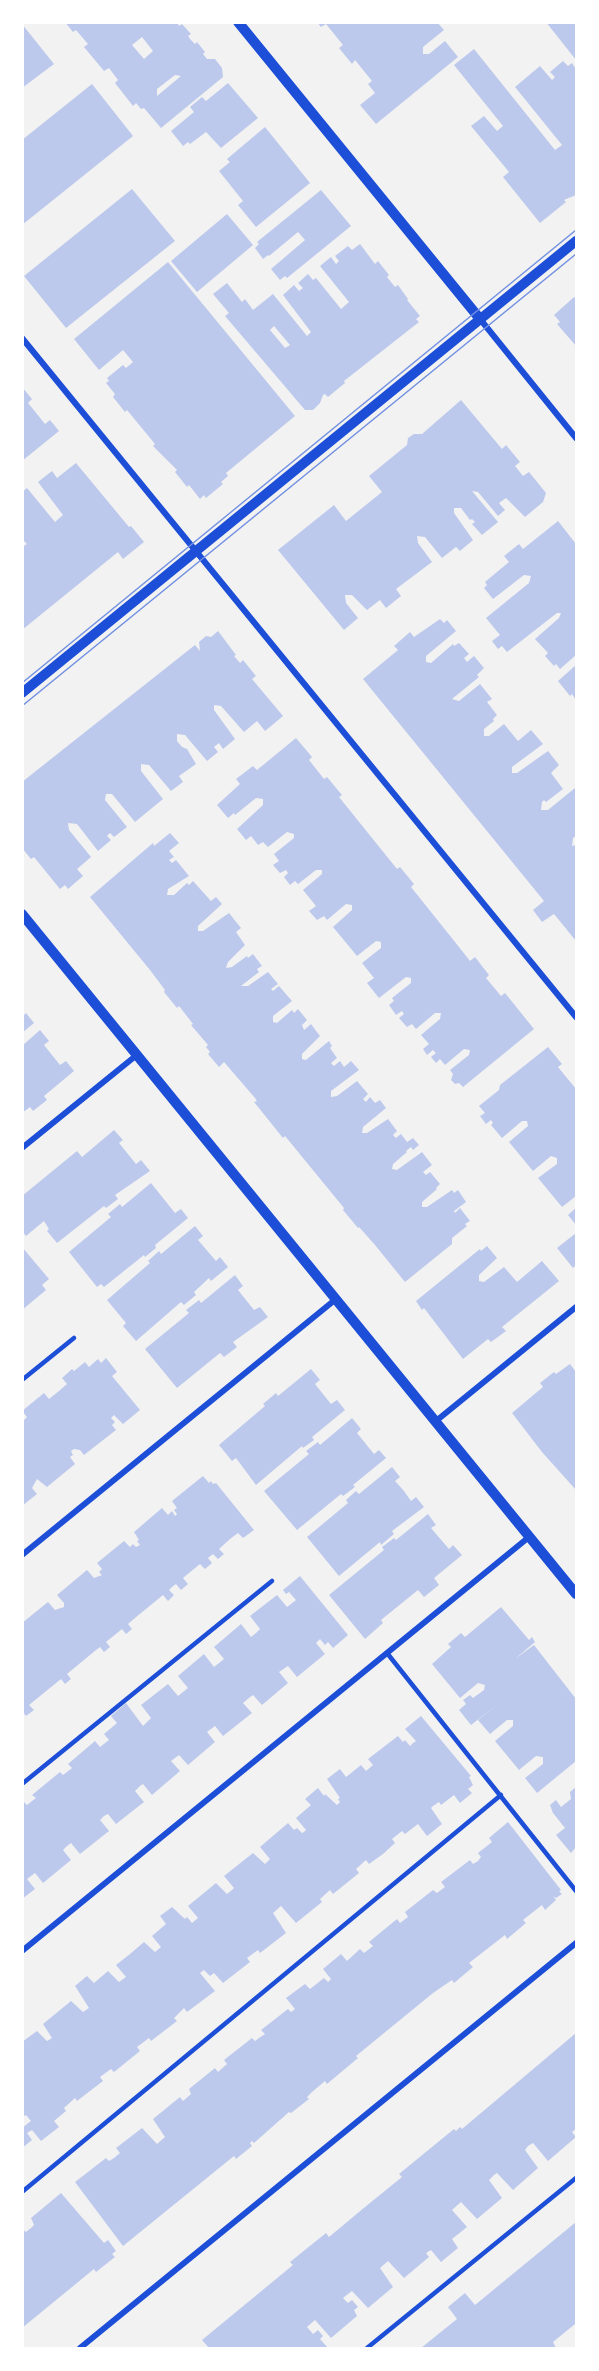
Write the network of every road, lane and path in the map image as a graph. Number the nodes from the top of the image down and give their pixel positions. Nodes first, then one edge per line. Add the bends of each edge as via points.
1 (238, 22) edge
2 (576, 241) edge
3 (480, 319) junction
4 (22, 338) edge
5 (576, 438) edge
6 (197, 551) junction
7 (22, 693) edge
8 (22, 914) edge
9 (576, 1017) edge
10 (138, 1054) junction
11 (22, 1149) edge
12 (336, 1299) junction
13 (576, 1307) edge
14 (74, 1338) dead end
15 (22, 1380) edge
16 (436, 1421) junction
17 (530, 1537) junction
18 (22, 1555) edge
19 (272, 1581) dead end
20 (576, 1594) edge
21 (387, 1653) junction
22 (22, 1784) edge
23 (501, 1795) junction
24 (576, 1891) edge
25 (576, 1943) edge
26 (22, 1951) edge
27 (576, 2178) edge
28 (22, 2192) edge
29 (80, 2349) edge
30 (367, 2349) edge

1 - 3 street
2 - 3 street
3 - 5 street
3 - 6 street
4 - 6 street
6 - 7 street
6 - 9 street
8 - 10 street
10 - 11 street
10 - 12 street
12 - 16 street
12 - 18 street
13 - 16 street
14 - 15 lane
16 - 17 street
17 - 20 street
17 - 21 street
19 - 22 lane
21 - 23 lane
21 - 26 street
23 - 24 lane
23 - 28 lane
25 - 29 street
27 - 30 lane

